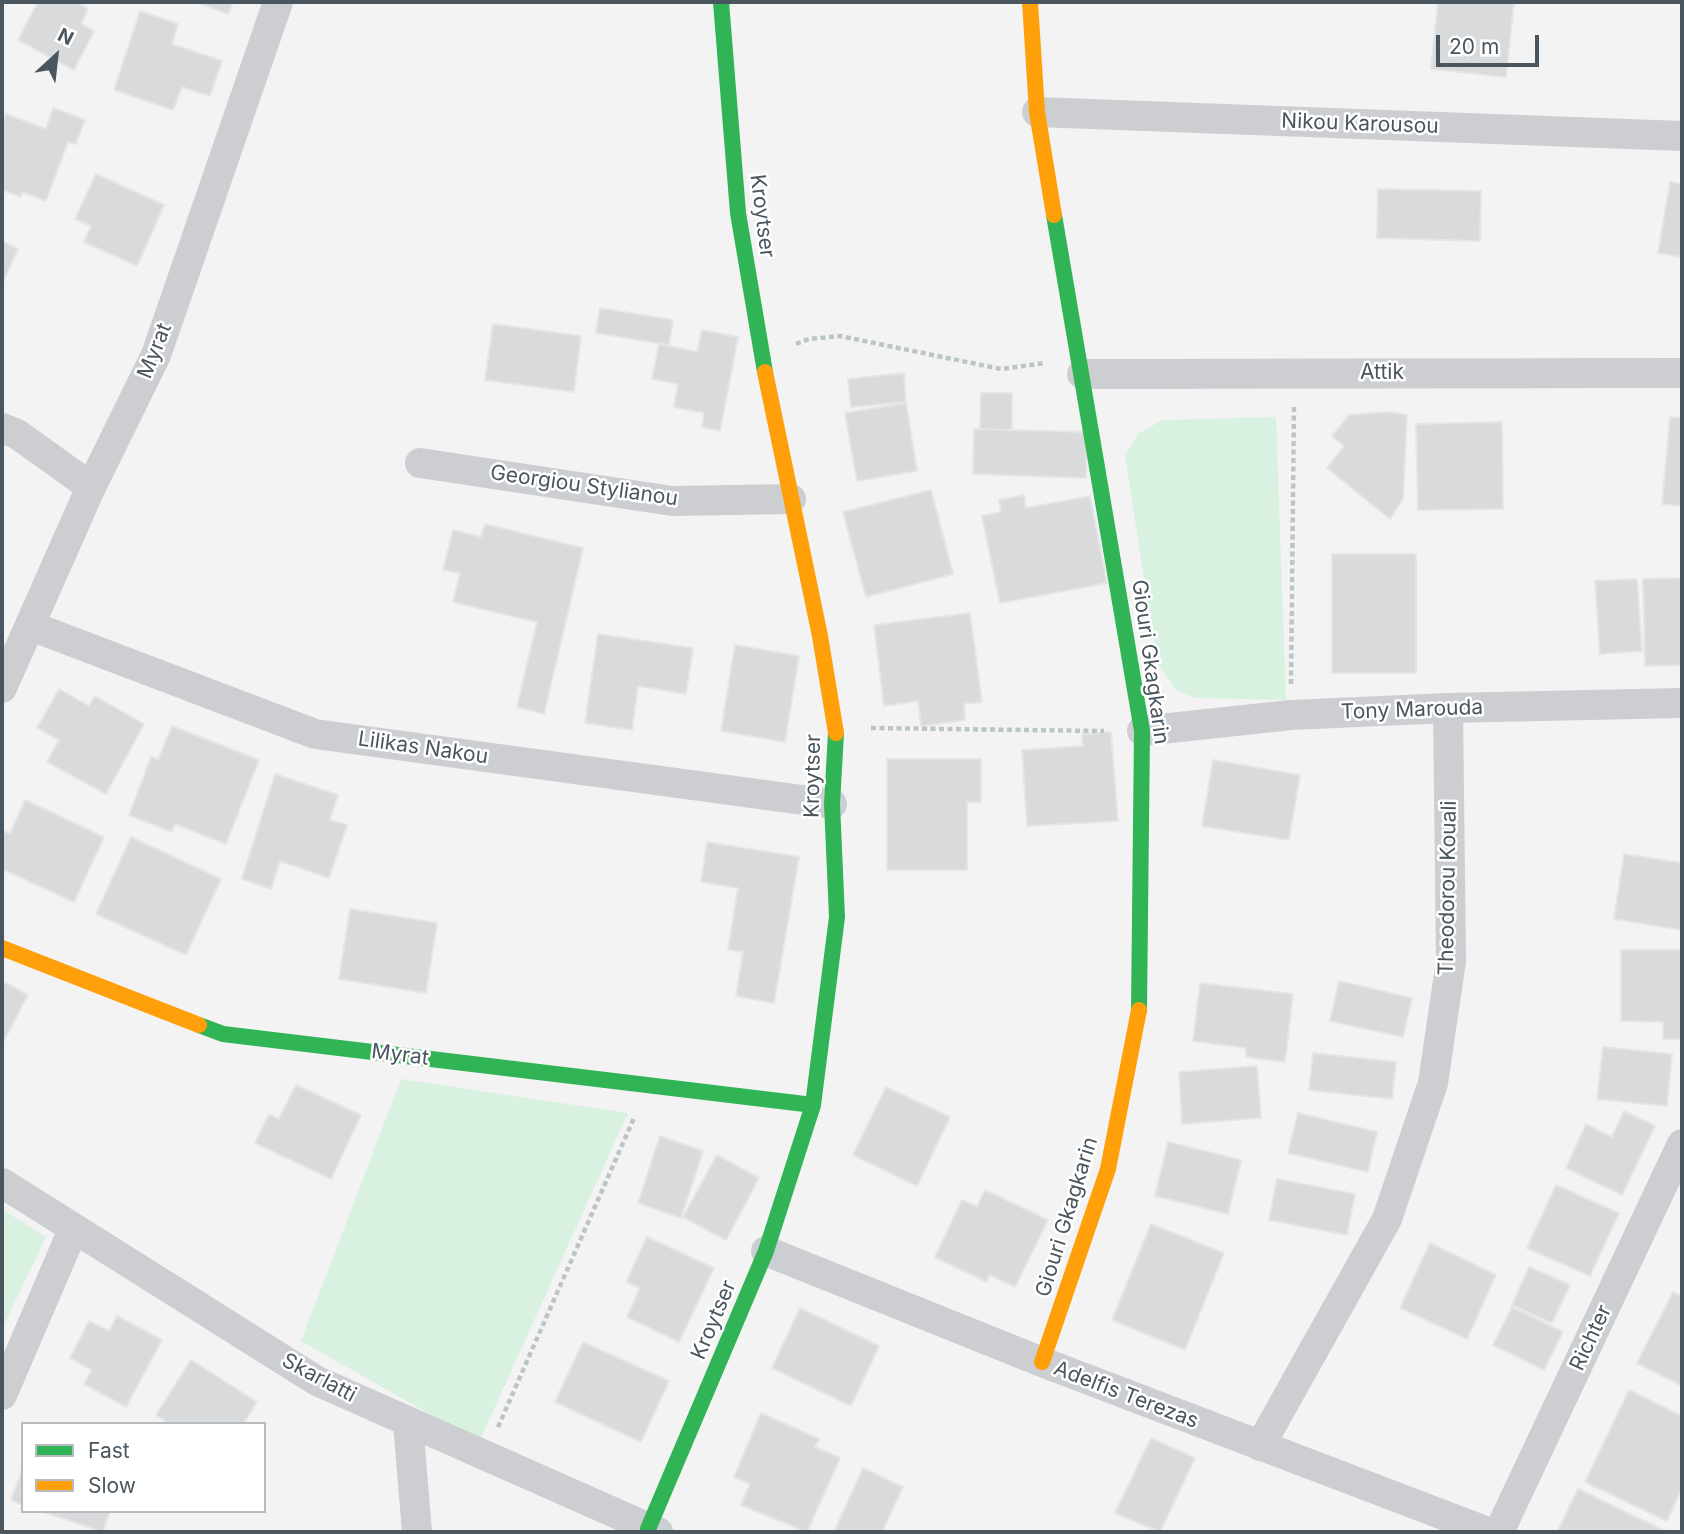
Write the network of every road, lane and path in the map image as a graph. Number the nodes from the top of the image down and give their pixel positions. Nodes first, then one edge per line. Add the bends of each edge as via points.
1 (278, 2) edge
2 (721, 2) edge
3 (1030, 2) edge
4 (1037, 113) junction
5 (1682, 136) edge
6 (762, 357) junction
7 (1080, 366) junction
8 (1294, 373) junction
9 (1682, 373) edge
10 (2, 428) edge
11 (419, 463) dead end
12 (91, 487) junction
13 (791, 499) junction
14 (31, 626) junction
15 (2, 688) edge
16 (1682, 703) edge
17 (1448, 708) junction
18 (1291, 715) junction
19 (835, 727) junction
20 (1142, 731) junction
21 (832, 804) junction
22 (2, 948) edge
23 (649, 1085) junction
24 (813, 1105) junction
25 (1682, 1144) edge
26 (2, 1183) edge
27 (73, 1230) junction
28 (766, 1251) junction
29 (1042, 1362) junction
30 (2, 1395) edge
31 (408, 1423) junction
32 (1260, 1446) junction
33 (485, 1457) junction
34 (653, 1530) edge
35 (417, 1532) edge
36 (1489, 1532) edge
37 (1499, 1532) edge

1 - 12 street, Myrat via 156,355
2 - 6 street, Kroytser via 738,213
3 - 4 street, Giouri Gkagkarin
4 - 5 street, Nikou Karousou
4 - 7 street, Giouri Gkagkarin
6 - 7 path via 809,339 840,337 1001,369
6 - 13 street, Kroytser
7 - 8 street, Attik
7 - 20 street, Giouri Gkagkarin
8 - 9 street, Attik
8 - 18 path
10 - 12 street
11 - 13 street, Georgiou Stylianou via 673,501
12 - 14 street, Myrat
13 - 19 street, Kroytser
14 - 15 street, Myrat
14 - 21 street, Lilikas Nakou via 315,734
16 - 17 street, Tony Marouda
17 - 18 street, Tony Marouda
17 - 32 street, Theodorou Kouali via 1451,961 1433,1083 1387,1219
18 - 20 street, Tony Marouda
19 - 20 path
19 - 21 street, Kroytser
20 - 29 street, Giouri Gkagkarin via 1139,1011 1108,1169
21 - 24 street, Kroytser via 837,918
22 - 23 street, Myrat via 223,1034
23 - 24 street, Myrat
23 - 33 path
24 - 28 street, Kroytser
25 - 37 street, Richter
26 - 27 street, Skarlatti
27 - 30 street
27 - 31 street, Skarlatti via 317,1381
28 - 29 street, Adelfis Terezas
28 - 34 street, Kroytser
29 - 32 street, Adelfis Terezas
31 - 33 street, Skarlatti
31 - 35 street
32 - 36 street, Adelfis Terezas
33 - 34 street, Skarlatti

